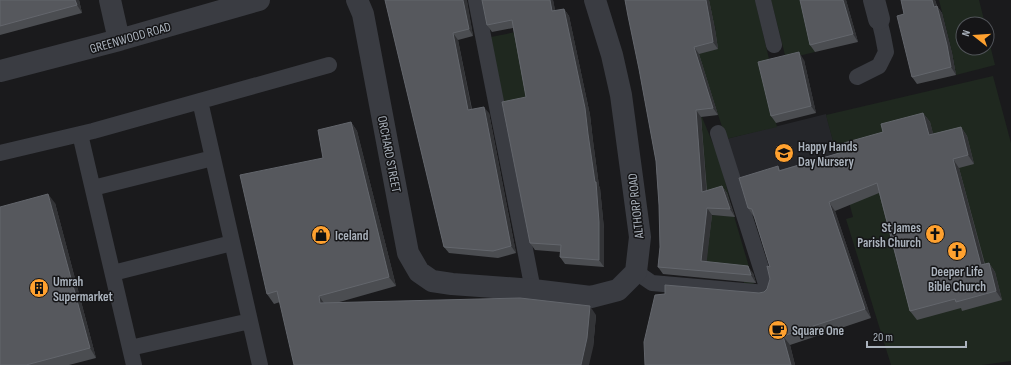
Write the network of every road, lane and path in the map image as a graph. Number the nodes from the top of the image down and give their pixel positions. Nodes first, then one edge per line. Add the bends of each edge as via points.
1 (110, 0) edge
2 (259, 0) edge
3 (357, 0) edge
4 (476, 0) edge
5 (595, 0) edge
6 (763, 0) edge
7 (877, 10) edge
8 (119, 40) junction
9 (774, 45) dead end
10 (329, 65) dead end
11 (0, 72) edge
12 (857, 76) dead end
13 (200, 102) junction
14 (718, 133) dead end
15 (80, 134) junction
16 (0, 153) edge
17 (213, 158) junction
18 (93, 188) junction
19 (232, 243) junction
20 (636, 272) junction
21 (112, 273) junction
22 (533, 290) junction
23 (250, 321) junction
24 (130, 348) junction
25 (134, 365) edge
26 (260, 365) edge

1 - 8 street
2 - 8 street, GREENWOOD ROAD
3 - 22 street, ORCHARD STREET via 363,14 408,253 418,272 432,281
4 - 22 lane
5 - 20 street, ALTHORP ROAD via 612,54 621,95 640,237
6 - 9 lane
7 - 12 lane via 886,52 879,66
8 - 11 street, GREENWOOD ROAD
10 - 13 lane
13 - 15 lane
13 - 17 lane
14 - 20 lane via 767,287 766,294 652,283
15 - 16 lane
15 - 18 lane
17 - 18 lane
17 - 19 lane
18 - 21 lane
19 - 21 lane
19 - 23 lane
20 - 22 street via 618,290 591,297
21 - 24 lane
23 - 24 lane
23 - 26 lane
24 - 25 lane

